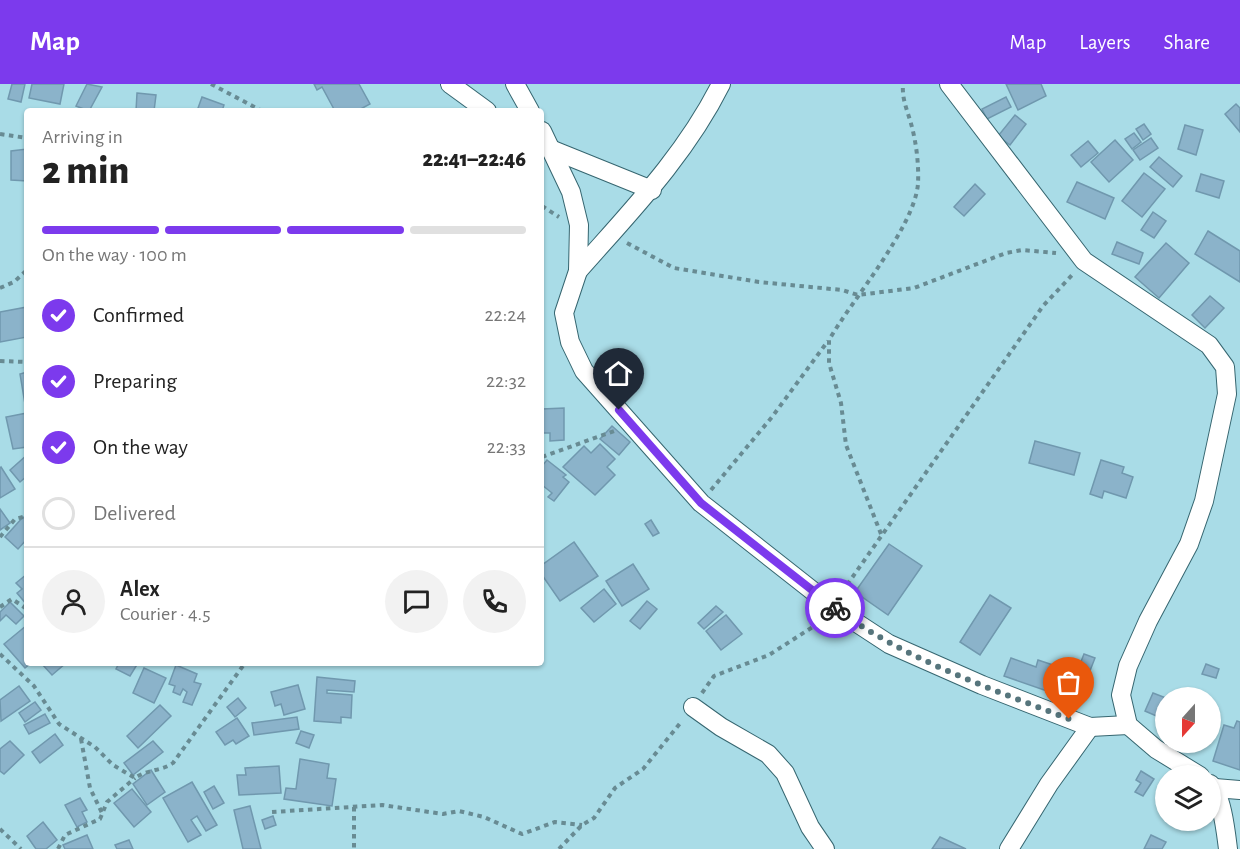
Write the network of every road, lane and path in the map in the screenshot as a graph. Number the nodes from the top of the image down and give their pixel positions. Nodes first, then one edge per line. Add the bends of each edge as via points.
1 (211, 84) edge
2 (450, 84) edge
3 (515, 84) edge
4 (721, 84) edge
5 (903, 84) edge
6 (949, 84) edge
7 (256, 108) edge
8 (483, 108) edge
9 (528, 108) edge
10 (0, 134) edge
11 (24, 138) edge
12 (548, 148) edge
13 (652, 190) junction
14 (611, 233) junction
15 (1081, 258) junction
16 (578, 271) junction
17 (24, 273) edge
18 (0, 288) edge
19 (858, 295) junction
20 (829, 340) junction
21 (0, 361) edge
22 (24, 362) edge
23 (1232, 371) edge
24 (632, 425) junction
25 (544, 456) edge
26 (701, 503) junction
27 (24, 517) edge
28 (881, 534) junction
29 (0, 537) edge
30 (24, 607) edge
31 (832, 607) junction
32 (0, 608) edge
33 (0, 654) edge
34 (243, 666) edge
35 (693, 707) dead end
36 (1128, 725) junction
37 (1090, 728) junction
38 (81, 739) junction
39 (1182, 765) edge
40 (135, 778) junction
41 (1221, 787) edge
42 (1240, 790) edge
43 (354, 807) junction
44 (272, 812) dead end
45 (103, 816) junction
46 (1221, 820) edge
47 (582, 825) dead end
48 (0, 829) edge
49 (21, 849) edge
50 (58, 849) edge
51 (354, 849) edge
52 (825, 849) edge
53 (1009, 849) edge
54 (1228, 849) edge

1 - 7 path
2 - 8 street
3 - 9 street
4 - 13 street
5 - 19 path via 903,103 916,145 915,202
6 - 15 street
10 - 11 path
12 - 13 street
12 - 16 street via 571,192 579,225
13 - 14 street
14 - 16 street
14 - 19 path via 674,268
15 - 19 path via 1022,250 914,288
15 - 23 street via 1209,345
15 - 28 path
16 - 24 street via 564,314 570,342 584,370
17 - 18 path
19 - 20 path
20 - 26 path
20 - 28 path via 829,363 841,403 846,446
21 - 22 path
23 - 36 street via 1204,501 1188,544 1128,666 1121,695
24 - 25 path
24 - 26 street
26 - 31 street
27 - 29 path via 15,519
28 - 31 path
30 - 32 path via 12,599
31 - 37 street via 889,644
33 - 38 path via 34,686 59,724
34 - 40 path via 173,763 166,768 146,770
35 - 52 street via 768,754 785,773 810,827
36 - 37 street
36 - 39 street
37 - 53 street
38 - 40 path
38 - 45 path via 90,788
40 - 45 path via 107,802
41 - 42 street
43 - 44 path
43 - 47 path via 382,805 443,814 470,812 522,834 555,822
43 - 51 path
45 - 50 path via 65,835
46 - 54 street
48 - 49 path

